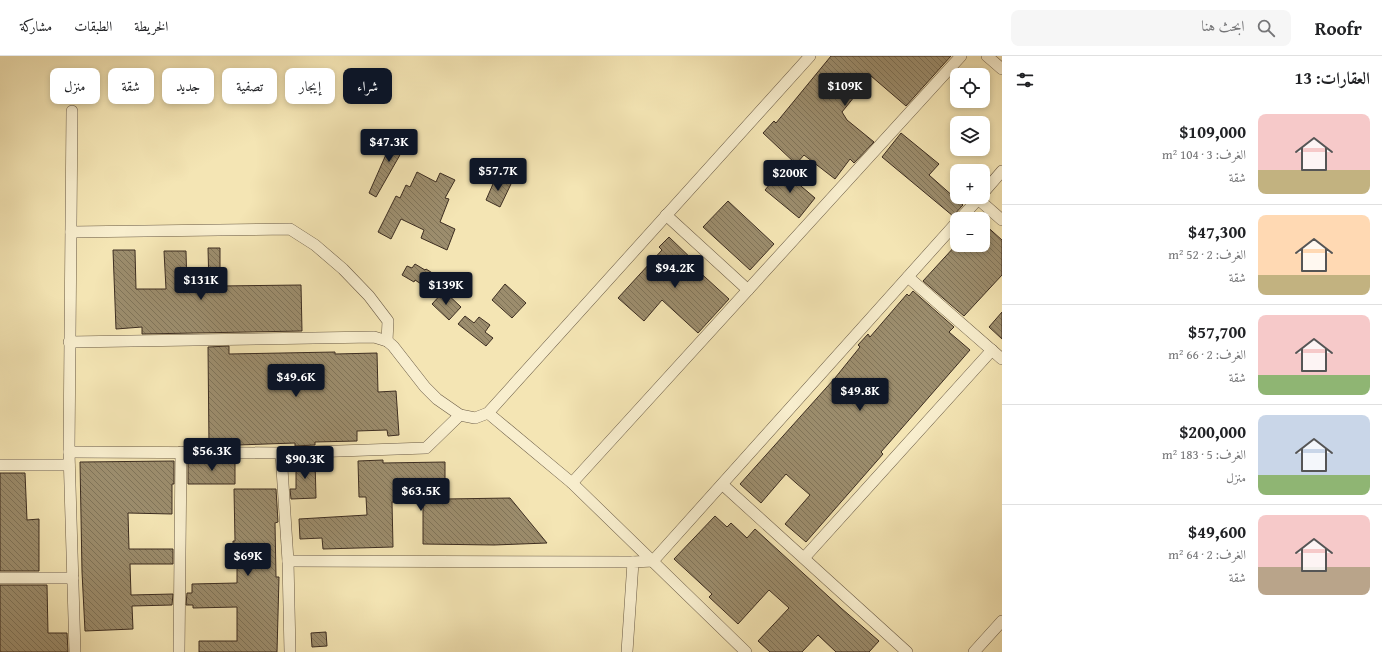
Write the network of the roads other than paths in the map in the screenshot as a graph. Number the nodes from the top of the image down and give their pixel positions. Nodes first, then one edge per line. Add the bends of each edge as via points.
1 (810, 56) edge
2 (961, 56) edge
3 (987, 56) edge
4 (1002, 69) edge
5 (72, 111) dead end
6 (1002, 171) edge
7 (990, 185) edge
8 (973, 204) edge
9 (987, 204) edge
10 (966, 212) edge
11 (666, 215) junction
12 (1002, 220) edge
13 (950, 230) edge
14 (71, 232) junction
15 (908, 277) junction
16 (748, 290) junction
17 (387, 341) junction
18 (69, 342) junction
19 (992, 350) junction
20 (1002, 359) edge
21 (488, 413) junction
22 (460, 416) junction
23 (69, 452) junction
24 (181, 452) junction
25 (281, 453) junction
26 (0, 465) edge
27 (70, 465) junction
28 (572, 483) junction
29 (722, 485) junction
30 (804, 558) junction
31 (288, 561) junction
32 (653, 561) junction
33 (633, 562) junction
34 (0, 578) edge
35 (73, 578) junction
36 (1002, 621) edge
37 (75, 652) edge
38 (179, 652) edge
39 (290, 652) edge
40 (627, 652) edge
41 (746, 652) edge
42 (907, 652) edge
43 (974, 652) edge

1 - 11 street
2 - 16 street
3 - 4 street
5 - 14 street
6 - 7 street
8 - 10 street
9 - 12 street
11 - 16 street
11 - 21 street
13 - 15 street
14 - 17 street via 290,229 315,245 369,296 388,321
14 - 18 street
15 - 19 street
15 - 29 street
16 - 28 street
17 - 18 street via 374,337
17 - 22 street via 425,387
18 - 23 street
19 - 20 street
19 - 30 street
21 - 22 street via 475,418
21 - 28 street
22 - 25 street via 426,448
23 - 24 street
23 - 27 street
24 - 25 street
24 - 38 street
25 - 31 street
26 - 27 street
27 - 35 street
28 - 32 street
29 - 30 street
29 - 32 street
30 - 42 street
31 - 33 street
31 - 39 street
32 - 33 street
32 - 41 street
33 - 40 street
34 - 35 street
35 - 37 street
36 - 43 street

